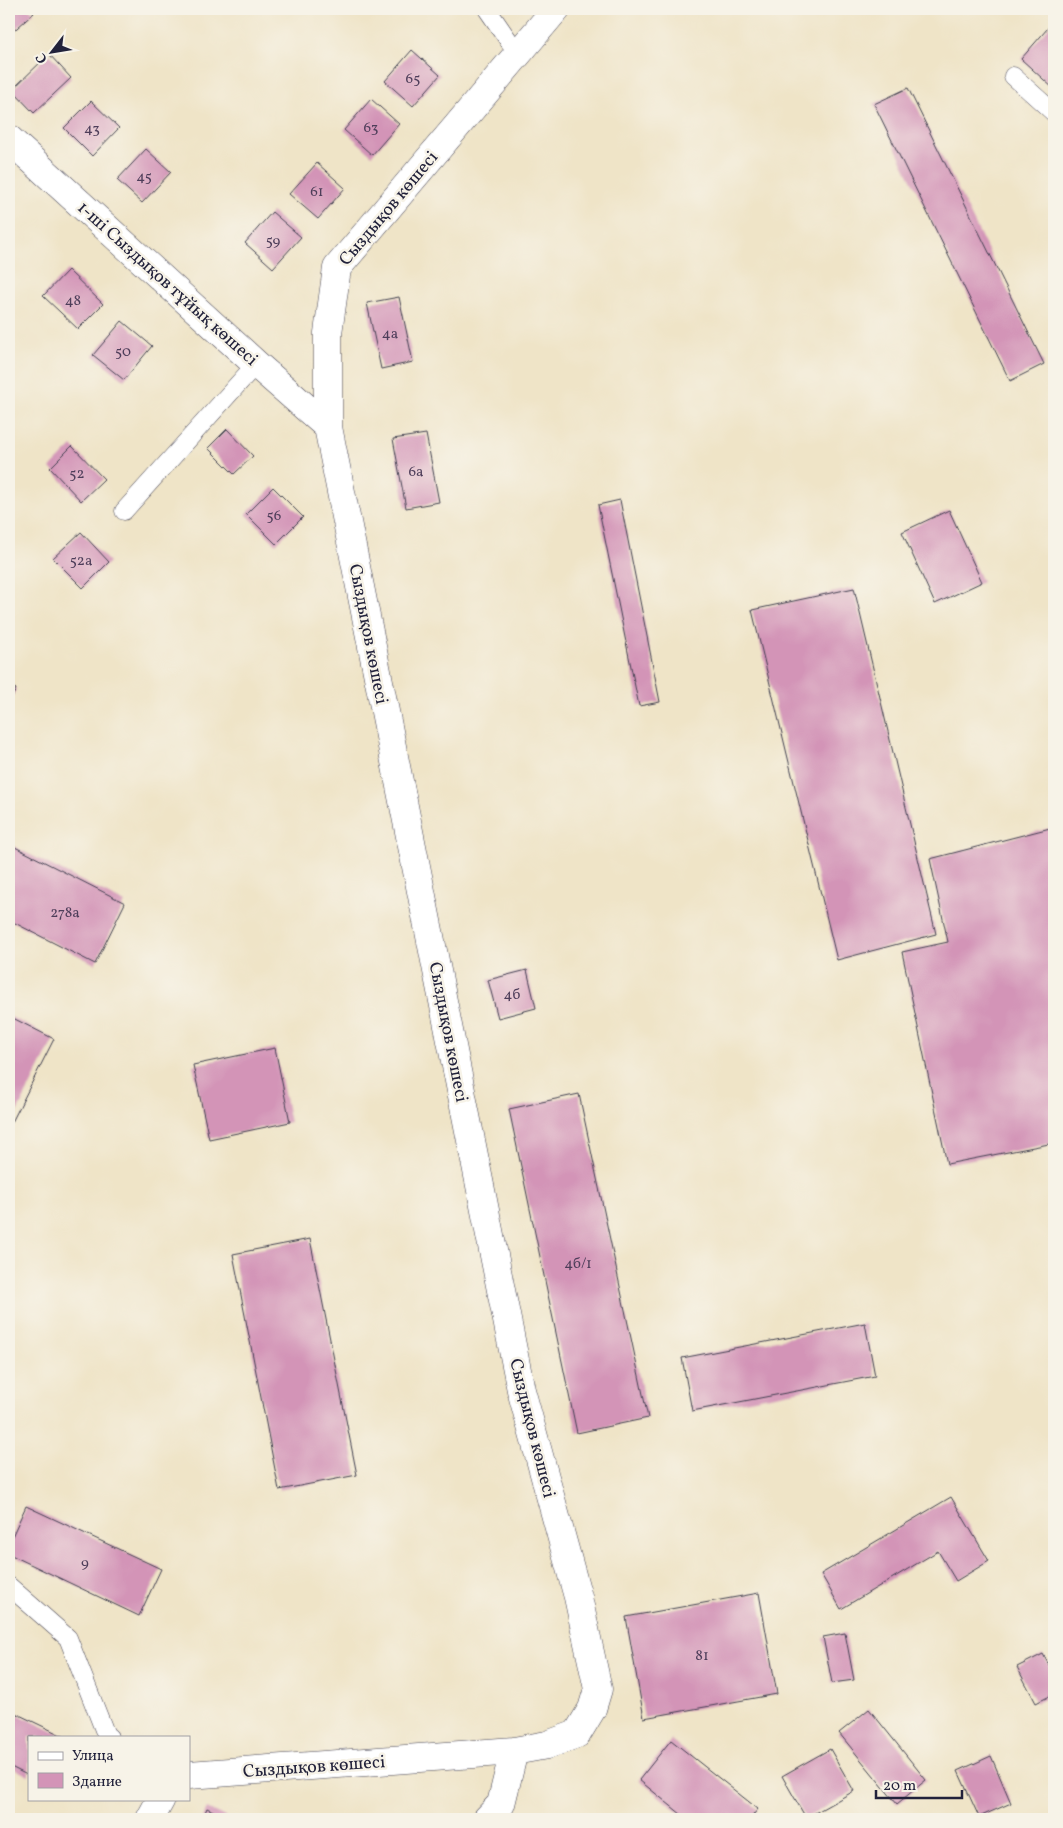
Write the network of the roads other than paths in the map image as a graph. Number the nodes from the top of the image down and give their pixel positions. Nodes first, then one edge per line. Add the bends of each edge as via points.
1 (487, 9) edge
2 (556, 9) edge
3 (518, 54) junction
4 (1014, 76) dead end
5 (1054, 113) edge
6 (9, 139) edge
7 (256, 364) junction
8 (328, 427) junction
9 (124, 511) dead end
10 (9, 1586) edge
11 (108, 1736) edge
12 (514, 1751) junction
13 (190, 1775) edge
14 (160, 1800) edge
15 (150, 1819) edge
16 (487, 1819) edge

1 - 3 lane
2 - 3 street, Сыздықов көшесі
3 - 8 street, Сыздықов көшесі via 336,268 328,333
4 - 5 lane
6 - 7 street, 1-ші Сыздықов тұйық көшесі
7 - 8 street, 1-ші Сыздықов тұйық көшесі
7 - 9 lane
8 - 12 street, Сыздықов көшесі via 521,1390 578,1597 598,1689 592,1709 576,1734 547,1745
10 - 11 lane via 68,1638
12 - 13 street, Сыздықов көшесі
12 - 16 street via 501,1804
14 - 15 street

